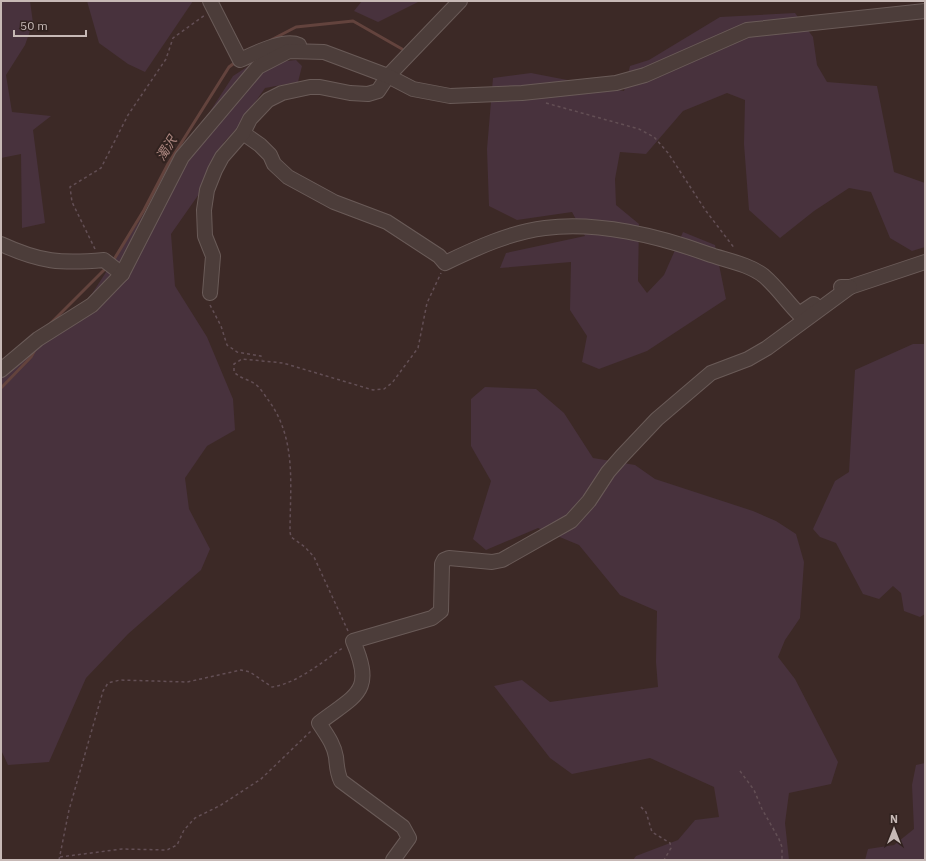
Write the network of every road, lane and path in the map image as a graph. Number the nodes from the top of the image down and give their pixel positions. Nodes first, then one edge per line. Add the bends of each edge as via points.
1 (460, 1) edge
2 (212, 5) edge
3 (925, 11) edge
4 (312, 51) junction
5 (388, 76) junction
6 (544, 102) dead end
7 (243, 133) junction
8 (1, 244) edge
9 (736, 251) dead end
10 (102, 260) junction
11 (925, 262) edge
12 (445, 263) junction
13 (122, 274) junction
14 (850, 287) junction
15 (210, 293) joint
16 (262, 360) junction
17 (1, 370) edge
18 (353, 641) junction
19 (319, 723) junction
20 (740, 772) dead end
21 (641, 807) dead end
22 (60, 857) junction
23 (59, 860) edge
24 (393, 860) edge
25 (664, 860) edge
26 (782, 860) edge

1 - 5 street
2 - 4 street via 240,60 263,49 279,45 295,43
2 - 10 path via 173,38 166,59 128,116 101,168 70,187 72,202
3 - 5 street via 746,30 645,75 616,83 522,93 450,96 413,89
4 - 5 street via 324,52
4 - 13 street via 289,51 258,67 182,158
5 - 7 street via 378,91 368,94 320,87 282,93 268,100 254,114
6 - 9 path via 639,129 654,137 668,153
7 - 12 street via 270,155 274,164 288,177 334,202 387,222 439,256
7 - 15 street via 222,157 207,190 204,210 205,236 213,256
8 - 10 street via 25,255 53,262
10 - 13 street
11 - 14 street
12 - 14 street via 520,233 545,228 595,226 682,244 750,269 764,276 798,314 838,287
12 - 16 path via 426,303 418,348 392,383 384,389 374,390 283,363
13 - 17 street via 92,305 38,339
14 - 18 street via 767,348 748,359 711,372 657,419 608,472 589,501 571,520 502,560 444,560 441,611 432,618
15 - 16 path via 210,304 227,345 237,352 261,356
16 - 18 path via 242,359 234,364 234,372 240,378 255,384 285,429 291,465 291,537 314,557
18 - 19 street via 364,674 361,688 353,698
18 - 22 path via 282,686 272,687 250,672 241,670 187,682 120,680 108,683 102,691 69,810
19 - 22 path via 261,779 221,805 195,818 184,830 177,845 167,850 122,849
19 - 24 street via 331,741 341,781 403,827 409,838
20 - 26 path via 754,790 780,839
21 - 25 path via 646,812 652,832 670,843 671,848
22 - 23 path

